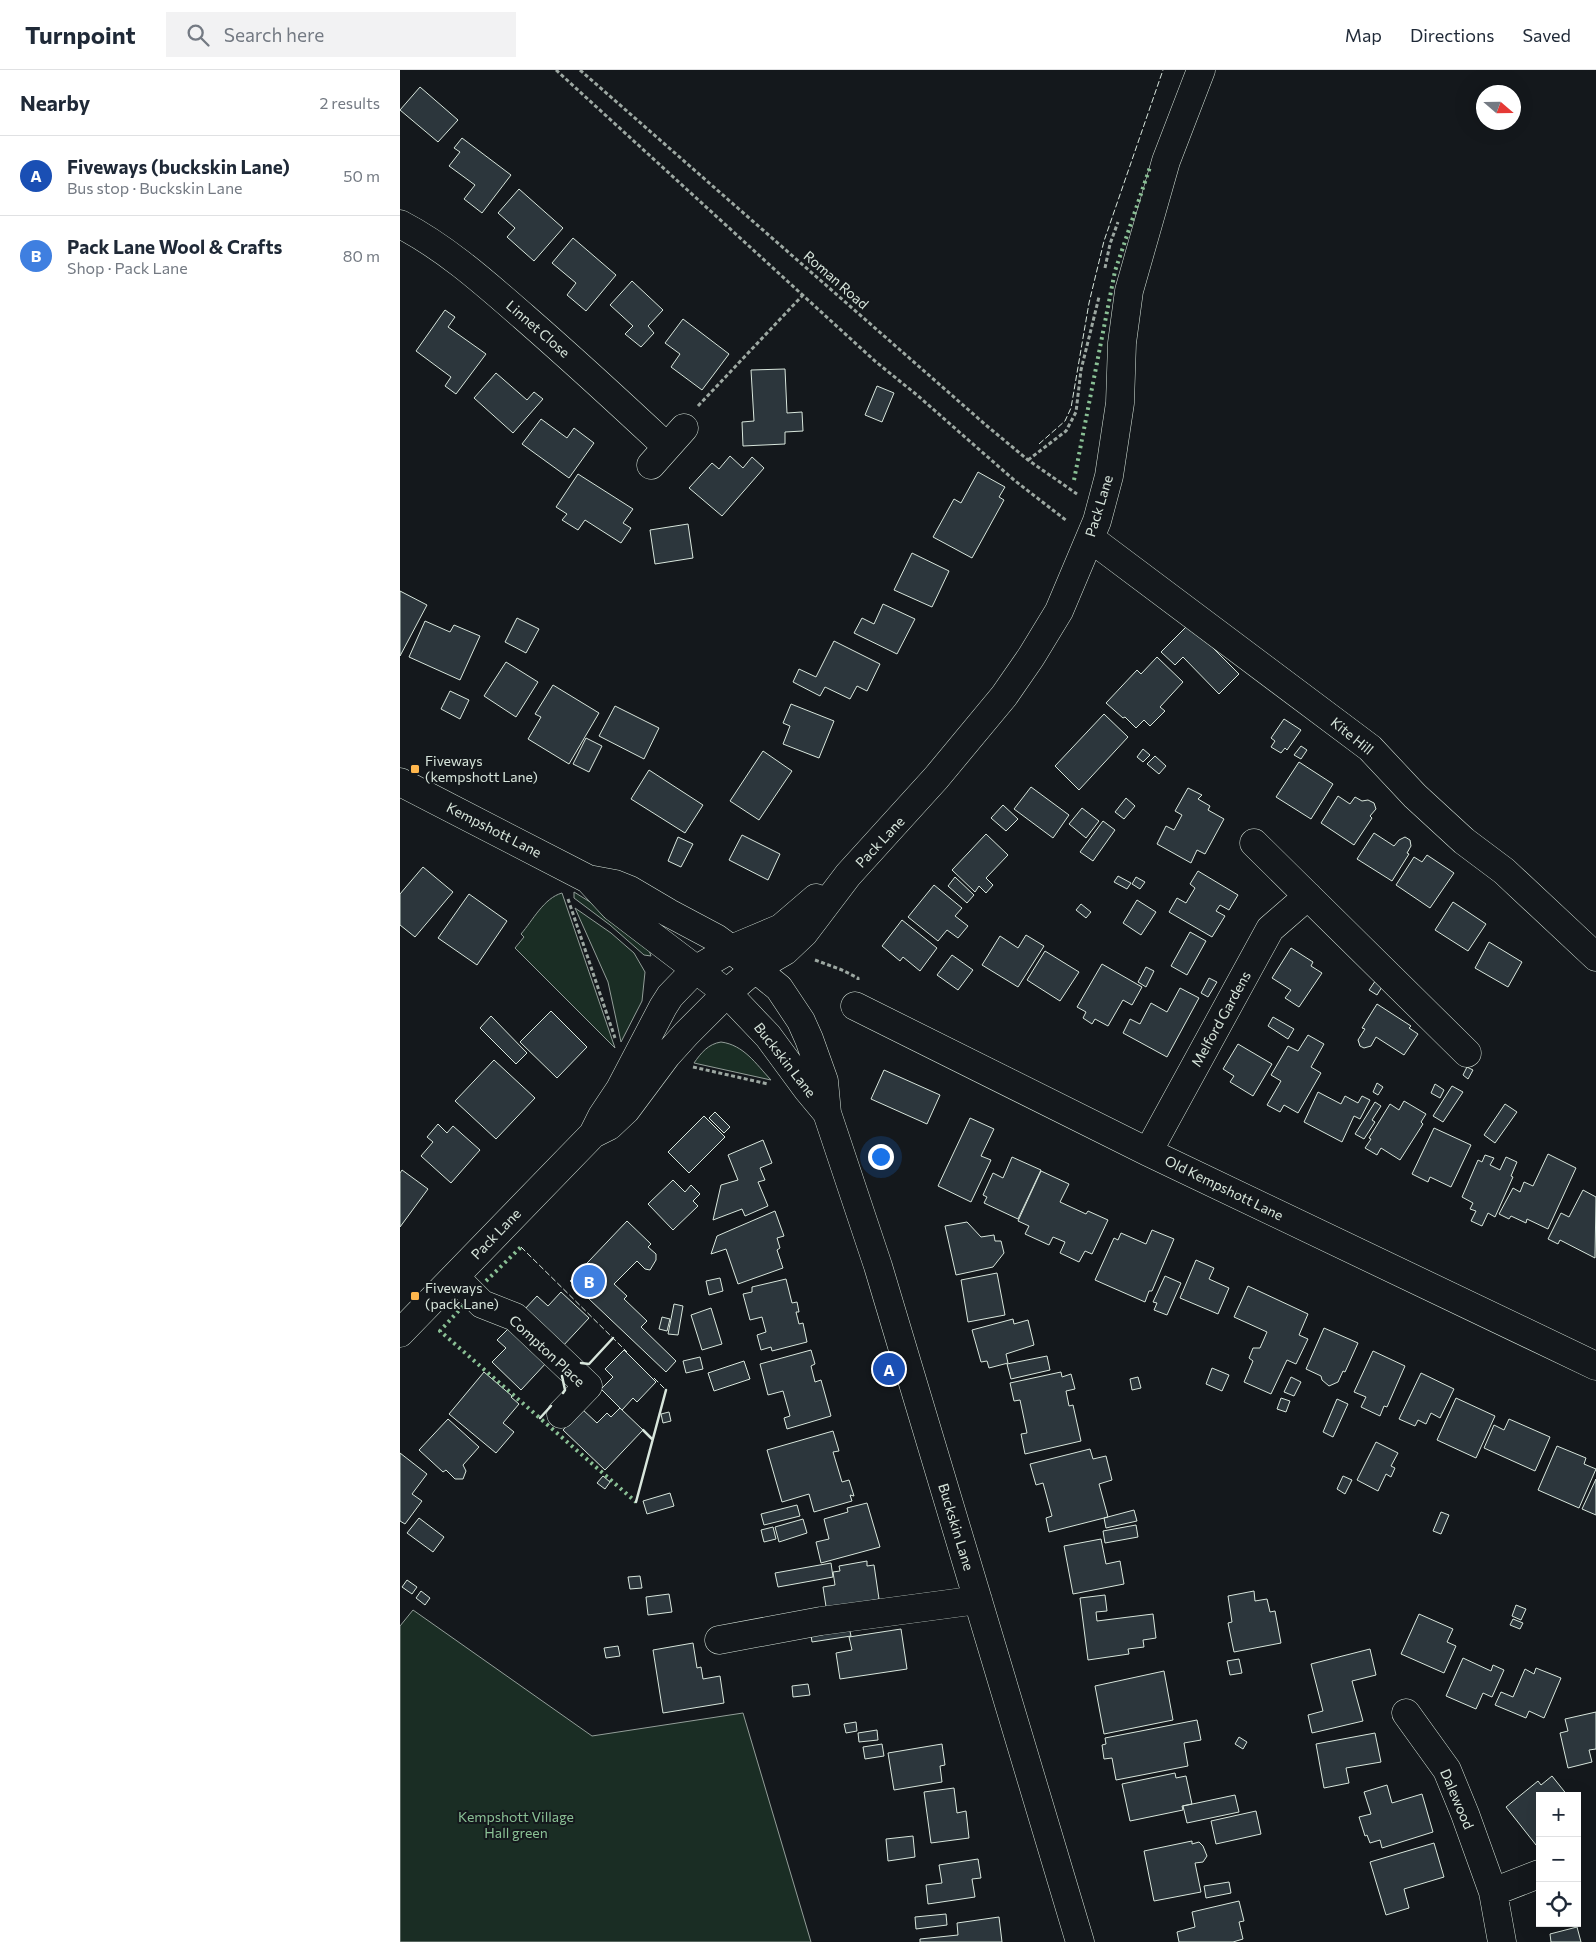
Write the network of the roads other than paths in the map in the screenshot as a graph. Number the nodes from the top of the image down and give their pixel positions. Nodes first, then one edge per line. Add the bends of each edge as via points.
1 (1201, 70) edge
2 (400, 224) edge
3 (667, 446) road end
4 (1082, 532) junction
5 (400, 782) edge
6 (1254, 843) dead end
7 (848, 875) junction
8 (588, 879) junction
9 (1308, 896) junction
10 (731, 948) junction
11 (1596, 956) edge
12 (756, 968) junction
13 (695, 970) junction
14 (727, 993) junction
15 (854, 1006) road end
16 (1467, 1052) dead end
17 (827, 1113) junction
18 (593, 1134) junction
19 (1148, 1152) junction
20 (455, 1277) junction
21 (400, 1333) edge
22 (1596, 1366) edge
23 (561, 1414) dead end
24 (978, 1600) junction
25 (718, 1640) dead end
26 (1406, 1713) dead end
27 (1536, 1875) edge
28 (1493, 1892) junction
29 (1080, 1942) edge
30 (1502, 1942) edge

1 - 4 street, Pack Lane via 1166,161 1129,291 1112,462 1097,521
2 - 3 street, Linnet Close via 435,244 481,279
4 - 7 street, Pack Lane via 1058,611 1031,657 1004,696 936,778
4 - 11 street, Kite Hill via 1370,748 1415,796 1464,841 1504,871
5 - 8 street, Kempshott Lane
6 - 9 street
7 - 10 street, Pack Lane via 781,928
7 - 12 street, Pack Lane via 795,943
8 - 10 street, Kempshott Lane via 630,890
8 - 13 street, Kempshott Lane via 614,907
9 - 16 street
9 - 19 street, Melford Gardens via 1270,929
10 - 12 street, Kempshott Lane
10 - 13 street, Pack Lane
12 - 14 street, Pack Lane
12 - 17 street, Buckskin Lane via 779,988 801,1021 824,1081
13 - 14 street, Buckskin Lane
13 - 18 street, Pack Lane via 663,1007
14 - 17 street, Buckskin Lane via 768,1036
14 - 18 street, Pack Lane via 680,1041 626,1110 609,1126
15 - 19 street, Old Kempshott Lane
17 - 24 street, Buckskin Lane via 878,1266
18 - 20 street, Pack Lane
19 - 22 street, Old Kempshott Lane
20 - 21 street, Pack Lane
20 - 23 street, Compton Place via 482,1304 515,1317 588,1386
24 - 25 street
24 - 29 street, Buckskin Lane
26 - 28 street, Dalewood via 1447,1770
27 - 28 street
28 - 30 street, Dalewood

